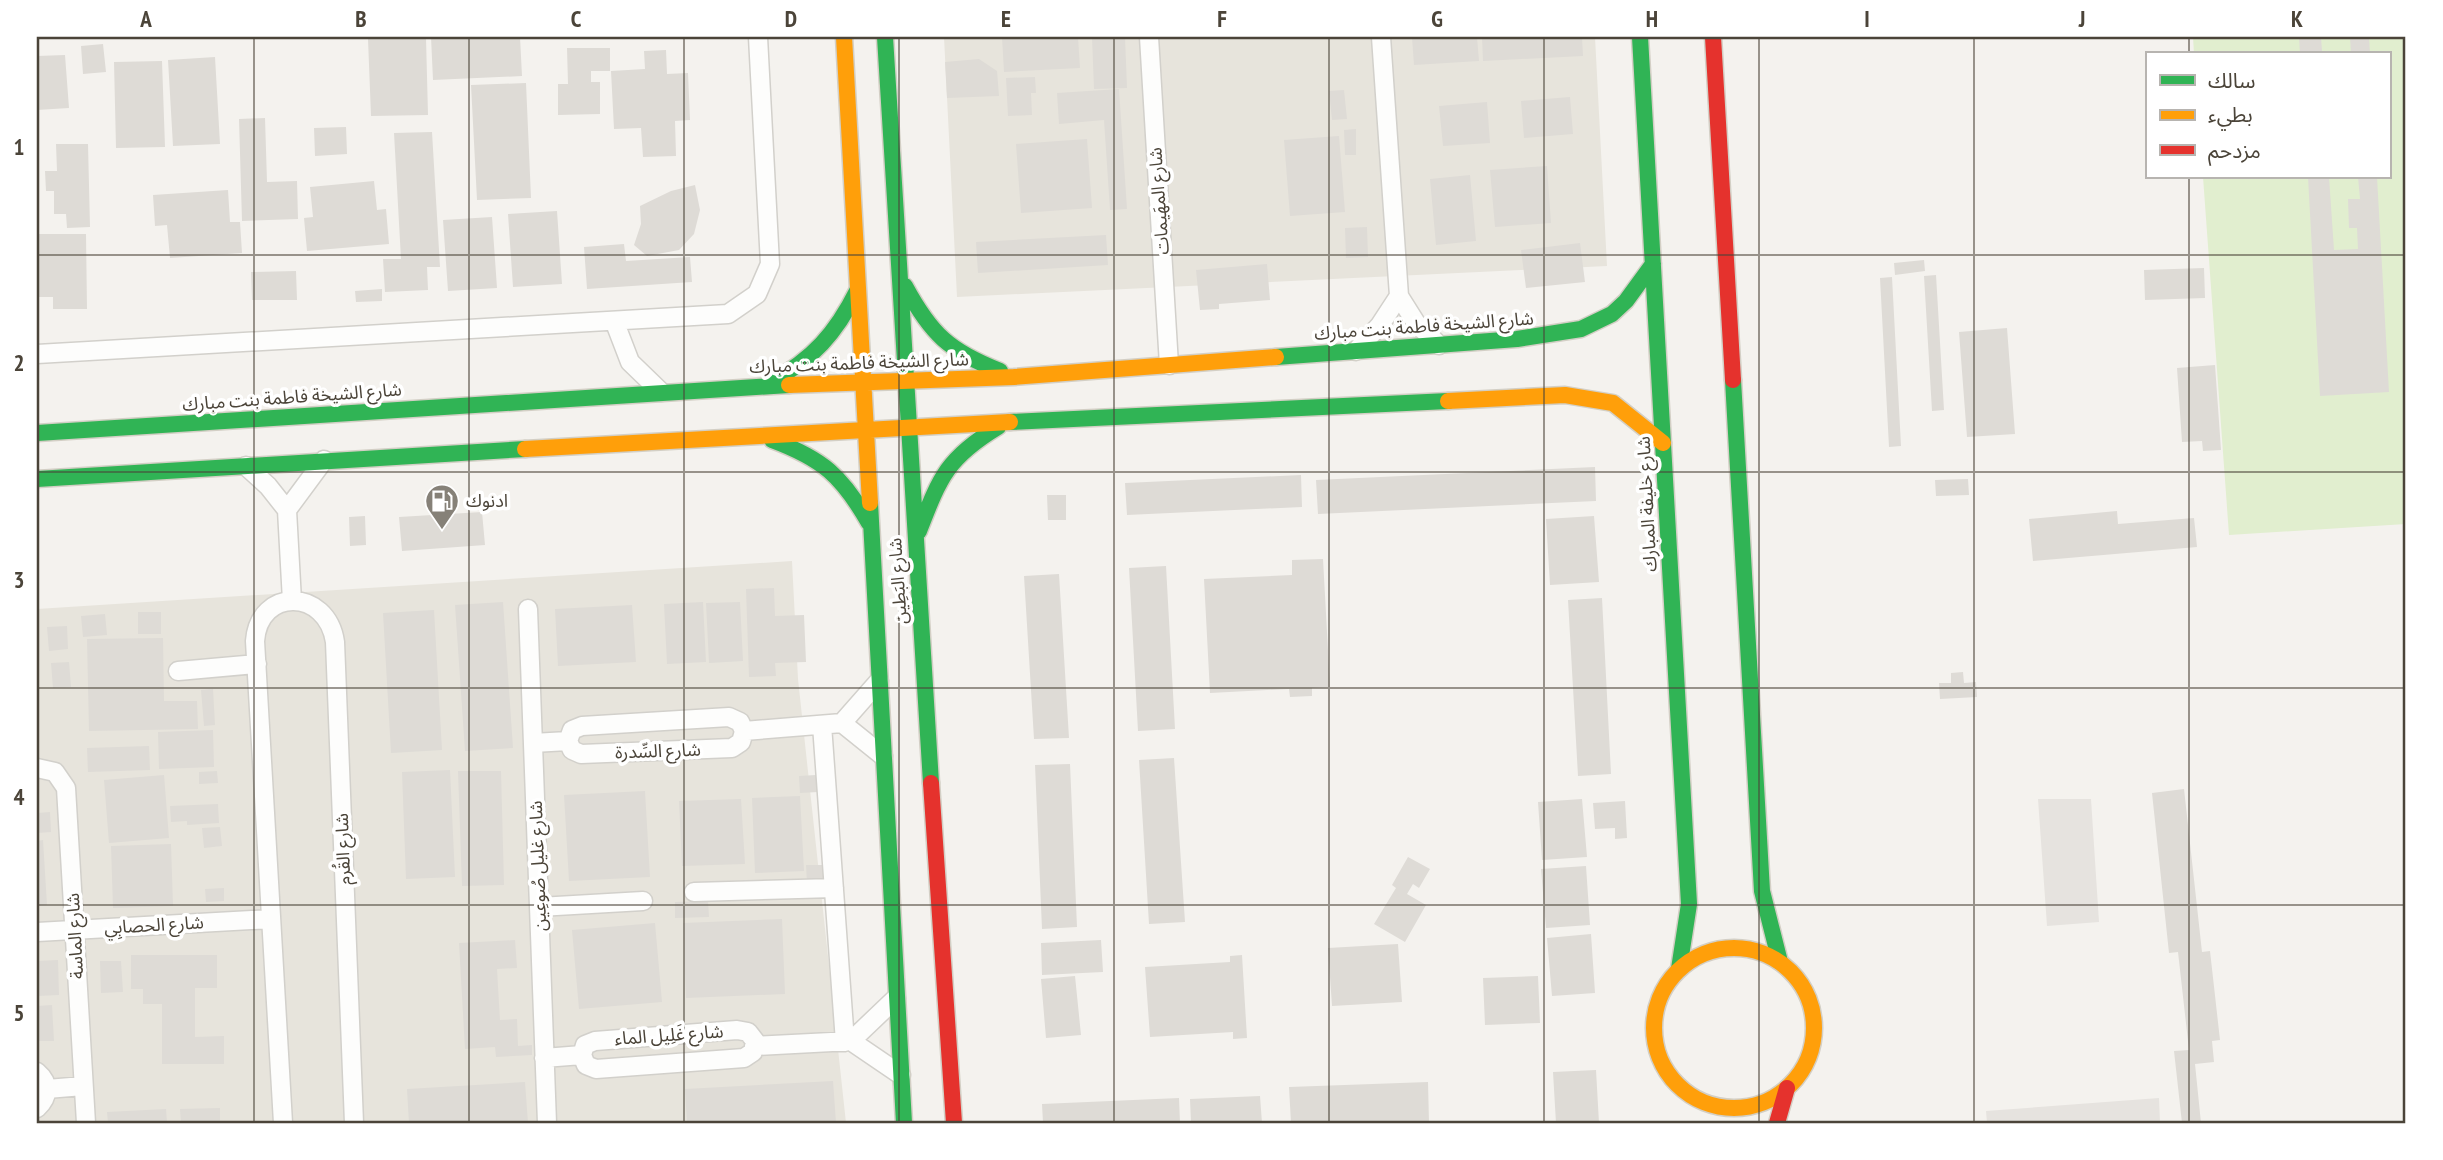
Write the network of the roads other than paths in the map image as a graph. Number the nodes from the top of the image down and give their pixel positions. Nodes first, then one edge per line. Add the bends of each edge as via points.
1 (758, 37) edge
2 (844, 37) edge
3 (885, 37) edge
4 (1149, 37) edge
5 (1381, 37) edge
6 (1640, 37) edge
7 (1713, 37) edge
8 (1653, 264) junction
9 (899, 276) junction
10 (859, 286) junction
11 (1399, 296) junction
12 (615, 323) junction
13 (1439, 345) junction
14 (1356, 351) junction
15 (37, 354) edge
16 (1169, 365) junction
17 (1014, 377) junction
18 (905, 379) junction
19 (864, 381) junction
20 (763, 386) junction
21 (661, 392) junction
22 (1004, 424) junction
23 (909, 429) junction
24 (866, 431) junction
25 (37, 432) edge
26 (757, 435) junction
27 (1663, 443) junction
28 (324, 460) junction
29 (246, 466) junction
30 (37, 479) edge
31 (287, 510) junction
32 (872, 528) junction
33 (914, 542) junction
34 (292, 601) junction
35 (528, 609) dead end
36 (257, 664) junction
37 (178, 671) dead end
38 (880, 681) junction
39 (842, 723) junction
40 (822, 725) junction
41 (744, 731) junction
42 (568, 741) junction
43 (533, 743) junction
44 (883, 756) junction
45 (37, 768) edge
46 (834, 888) junction
47 (694, 892) dead end
48 (643, 901) dead end
49 (539, 907) junction
50 (271, 919) junction
51 (75, 929) junction
52 (37, 932) edge
53 (1780, 962) junction
54 (1679, 969) junction
55 (896, 999) junction
56 (848, 1042) junction
57 (755, 1046) junction
58 (582, 1055) junction
59 (544, 1058) junction
60 (37, 1072) edge
61 (901, 1075) junction
62 (83, 1086) junction
63 (1787, 1088) junction
64 (47, 1090) junction
65 (1696, 1098) junction
66 (37, 1108) edge
67 (1704, 1120) dead end
68 (86, 1123) edge
69 (284, 1123) edge
70 (354, 1123) edge
71 (547, 1123) edge
72 (904, 1123) edge
73 (954, 1123) edge
74 (1777, 1123) edge

1 - 12 street via 771,254 763,285 749,302 729,314
2 - 10 main road, شارع البَطِين
3 - 9 main road, شارع البَطِين
4 - 16 street, شارع المهَيمات
5 - 11 street
6 - 8 main road, شارع خليفة المبارك
7 - 53 main road via 1762,879 1766,915
8 - 13 main road, شارع الشيخة فاطمة بنت مبارك via 1626,304 1586,328
8 - 27 main road, شارع خليفة المبارك
9 - 17 main road via 940,342 968,360
9 - 18 main road, شارع البَطِين
10 - 19 main road, شارع البَطِين
10 - 20 main road via 825,346 806,363
11 - 13 street via 1416,323
11 - 14 street
12 - 15 street
12 - 21 street via 630,362
13 - 14 main road, شارع الشيخة فاطمة بنت مبارك
14 - 16 main road, شارع الشيخة فاطمة بنت مبارك
16 - 17 main road, شارع الشيخة فاطمة بنت مبارك
17 - 18 main road, شارع الشيخة فاطمة بنت مبارك
18 - 19 main road, شارع الشيخة فاطمة بنت مبارك
18 - 23 main road, شارع البَطِين
19 - 20 main road, شارع الشيخة فاطمة بنت مبارك
19 - 24 main road, شارع البَطِين
20 - 21 main road, شارع الشيخة فاطمة بنت مبارك
21 - 25 main road, شارع الشيخة فاطمة بنت مبارك
22 - 23 main road
22 - 27 main road via 1565,395 1613,403
22 - 33 main road via 951,460
23 - 24 main road
23 - 33 main road, شارع البَطِين
24 - 26 main road
24 - 32 main road, شارع البَطِين
26 - 28 main road
26 - 32 main road via 812,455 832,468
27 - 54 main road, شارع خليفة المبارك via 1689,904
28 - 29 main road
28 - 31 street
29 - 30 main road
29 - 31 street
31 - 34 street
32 - 38 main road, شارع البَطِين
33 - 73 main road, شارع البَطِين
34 - 36 street via 268,610 258,624
34 - 70 street, شارع القُرم via 323,612 335,642
35 - 43 street, شارع غليل صُوعِين
36 - 37 street
36 - 50 street
38 - 39 street
38 - 44 main road, شارع البَطِين
39 - 40 street, شارع السِّدرة
39 - 44 street
40 - 41 street, شارع السِّدرة
40 - 46 street
41 - 42 street, شارع السِّدرة via 735,719 702,719 582,726 572,730
41 - 42 street, شارع السِّدرة via 741,742 727,748 581,754 572,750
42 - 43 street, شارع السِّدرة
43 - 49 street, شارع غليل صُوعِين
44 - 55 main road, شارع البَطِين
45 - 51 street, شارع الماسة via 55,772 66,788
46 - 47 street
46 - 56 street
48 - 49 street
49 - 59 street, شارع غليل صُوعِين
50 - 51 street, شارع الحصابِي
50 - 69 street
51 - 52 street, شارع الحصابِي
51 - 62 street, شارع الماسة
53 - 54 main road via 1746,949 1728,948 1710,951
53 - 63 main road via 1807,994 1813,1014 1810,1055
54 - 65 main road via 1659,1000 1655,1038 1668,1073
55 - 56 street
55 - 61 main road, شارع البَطِين
56 - 57 street, شارع غَلِيل الماء
56 - 61 street
57 - 58 street, شارع غَلِيل الماء via 744,1058 596,1069 586,1065
57 - 58 street, شارع غَلِيل الماء via 752,1036 743,1030 595,1041 585,1045
58 - 59 street, شارع غَلِيل الماء
59 - 71 street, شارع غليل صُوعِين
60 - 64 street
61 - 72 main road, شارع البَطِين
62 - 64 street
62 - 68 street, شارع الماسة
63 - 65 main road via 1771,1099 1743,1107
63 - 74 main road
64 - 66 street
65 - 67 main road

